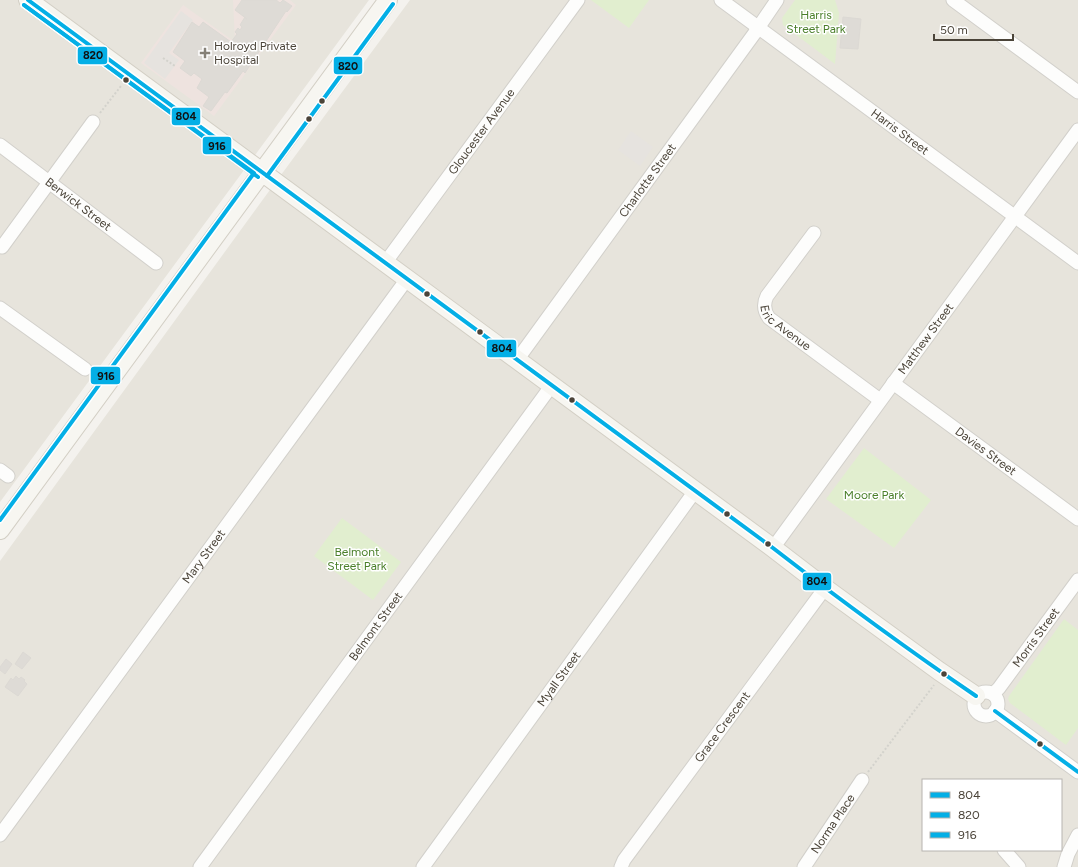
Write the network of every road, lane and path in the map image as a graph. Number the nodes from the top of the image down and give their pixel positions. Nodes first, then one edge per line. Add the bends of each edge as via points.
1 (28, 0) edge
2 (388, 0) edge
3 (578, 0) edge
4 (721, 0) edge
5 (777, 0) edge
6 (953, 0) edge
7 (758, 28) junction
8 (163, 58) dead end
9 (175, 66) dead end
10 (121, 86) dead end
11 (1078, 92) edge
12 (93, 122) joint
13 (1078, 130) edge
14 (0, 145) edge
15 (262, 172) junction
16 (50, 182) junction
17 (1015, 216) junction
18 (814, 233) dead end
19 (2, 247) dead end
20 (385, 262) junction
21 (156, 263) dead end
22 (1078, 263) edge
23 (407, 279) junction
24 (0, 308) edge
25 (517, 360) junction
26 (85, 369) dead end
27 (893, 383) junction
28 (552, 385) junction
29 (880, 400) junction
30 (695, 492) junction
31 (1078, 519) edge
32 (0, 530) edge
33 (773, 548) junction
34 (1078, 580) edge
35 (825, 588) junction
36 (934, 685) dead end
37 (984, 695) junction
38 (995, 711) junction
39 (1078, 772) edge
40 (862, 780) joint
41 (0, 835) edge
42 (1078, 835) edge
43 (1005, 851) edge
44 (200, 867) edge
45 (423, 867) edge
46 (621, 867) edge
47 (804, 867) edge
48 (1019, 867) edge
49 (1064, 867) edge

1 - 15 street
2 - 15 street
3 - 20 street, Gloucester Avenue
4 - 7 street, Harris Street
5 - 7 street, Charlotte Street
6 - 11 street
7 - 17 street, Harris Street
7 - 25 street, Charlotte Street
8 - 9 path
10 - 12 path
12 - 16 street
13 - 17 street, Matthew Street
14 - 16 street, Berwick Street
15 - 20 street
15 - 32 street
16 - 19 street
16 - 21 street, Berwick Street
17 - 22 street, Harris Street
17 - 27 street, Matthew Street
18 - 29 street, Eric Avenue via 767,296 765,312 769,318
20 - 23 street
23 - 25 street
23 - 41 street, Mary Street
24 - 26 street
25 - 28 street
27 - 29 street, Matthew Street
27 - 31 street, Davies Street
28 - 30 street
28 - 44 street, Belmont Street
29 - 33 street, Matthew Street
30 - 33 street
30 - 45 street, Myall Street
33 - 35 street
34 - 37 street, Morris Street via 999,688
35 - 37 street via 939,672
35 - 46 street, Grace Crescent
36 - 40 path
37 - 38 street via 998,700
37 - 38 street via 973,704 976,712 984,716
38 - 39 street
40 - 47 street, Norma Place
42 - 49 street
43 - 48 street

